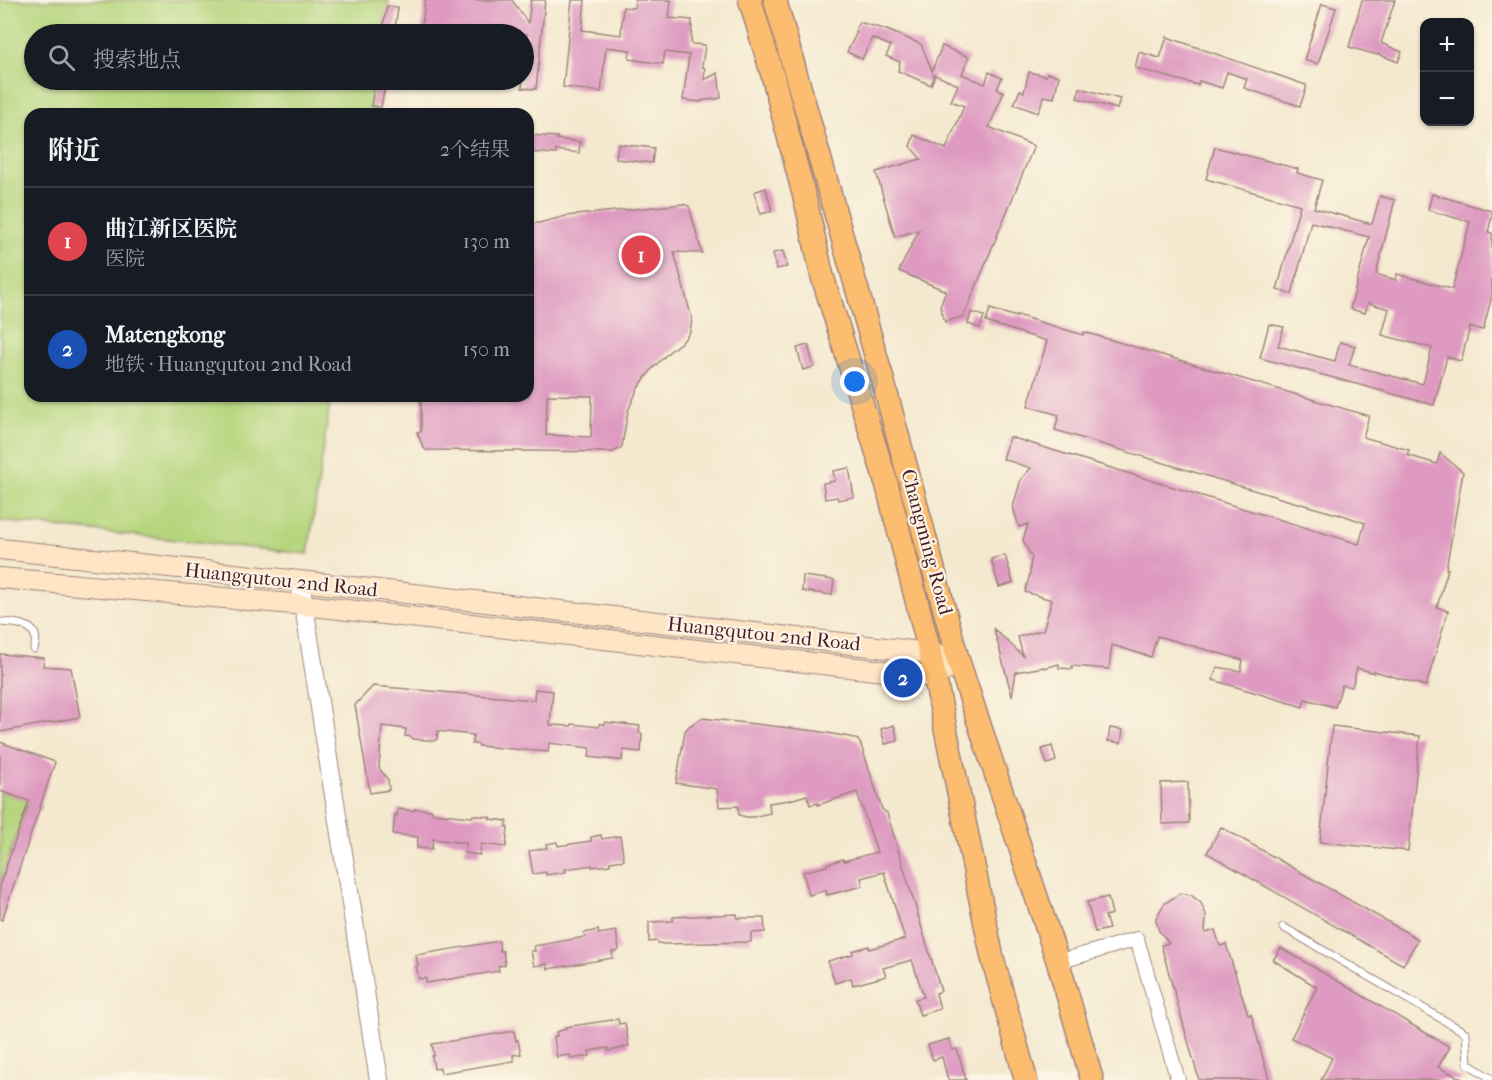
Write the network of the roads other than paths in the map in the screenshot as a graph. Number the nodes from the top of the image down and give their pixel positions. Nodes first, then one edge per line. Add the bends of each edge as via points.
1 (750, 0) edge
2 (775, 0) edge
3 (0, 549) edge
4 (0, 578) edge
5 (300, 581) junction
6 (304, 605) junction
7 (0, 622) edge
8 (34, 649) dead end
9 (930, 653) junction
10 (958, 660) junction
11 (936, 676) junction
12 (1282, 927) dead end
13 (1058, 962) junction
14 (1492, 1079) edge
15 (380, 1080) edge
16 (1026, 1080) edge
17 (1092, 1080) edge
18 (1178, 1080) edge

1 - 9 main road, Changming Road via 822,274 887,485
2 - 10 main road, Changming Road
3 - 5 main road, Huangqutou 2nd Road
4 - 6 main road, Huangqutou 2nd Road
5 - 6 street
5 - 9 main road, Huangqutou 2nd Road
6 - 11 main road, Huangqutou 2nd Road
6 - 15 street
7 - 8 lane via 28,627 35,636
9 - 10 main road, Huangqutou 2nd Road
9 - 11 main road, Changming Road
10 - 11 main road
10 - 13 main road, Changming Road
11 - 16 main road, Changming Road via 992,956
12 - 14 lane via 1466,1033 1468,1064
13 - 17 main road, Changming Road
13 - 18 street via 1137,939

